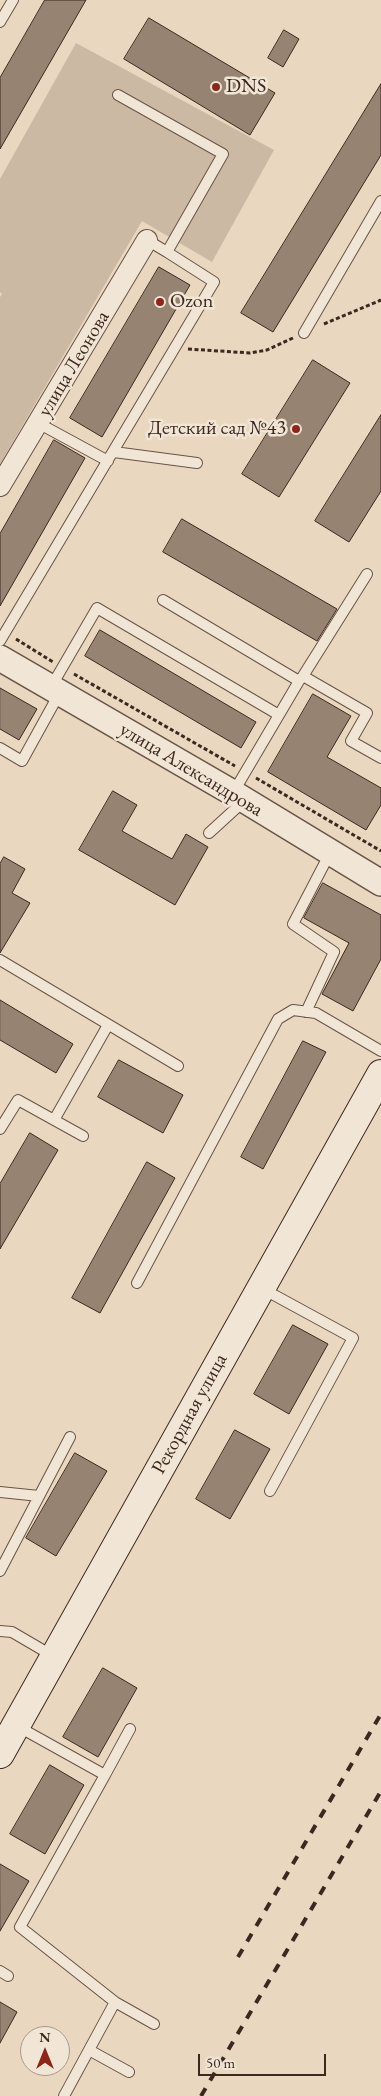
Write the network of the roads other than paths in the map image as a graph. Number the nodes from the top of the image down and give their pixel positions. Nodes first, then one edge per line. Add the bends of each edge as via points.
1 (13, 0) edge
2 (0, 22) edge
3 (118, 95) dead end
4 (381, 202) edge
5 (147, 240) joint
6 (167, 252) junction
7 (304, 333) road end
8 (38, 423) junction
9 (114, 452) junction
10 (108, 462) junction
11 (197, 463) dead end
12 (0, 486) edge
13 (367, 574) dead end
14 (163, 600) dead end
15 (2, 637) edge
16 (0, 658) edge
17 (301, 679) junction
18 (58, 682) junction
19 (280, 715) junction
20 (0, 748) edge
21 (381, 758) edge
22 (241, 789) junction
23 (209, 832) dead end
24 (330, 853) junction
25 (381, 883) edge
26 (0, 960) edge
27 (306, 1012) junction
28 (108, 1025) junction
29 (381, 1051) edge
30 (178, 1066) dead end
31 (381, 1074) edge
32 (54, 1120) junction
33 (0, 1129) edge
34 (83, 1136) dead end
35 (137, 1283) dead end
36 (260, 1288) junction
37 (70, 1437) dead end
38 (270, 1491) dead end
39 (0, 1492) edge
40 (39, 1496) junction
41 (0, 1571) edge
42 (0, 1631) edge
43 (54, 1657) junction
44 (16, 1726) junction
45 (130, 1729) dead end
46 (0, 1754) edge
47 (105, 1775) junction
48 (115, 2002) junction
49 (154, 2024) dead end
50 (89, 2050) junction
51 (129, 2072) dead end
52 (66, 2095) edge

1 - 2 lane
3 - 6 lane via 223,154
4 - 7 lane
5 - 6 lane
5 - 8 street, улица Леонова
6 - 9 lane via 214,282
8 - 10 lane
8 - 12 street, улица Леонова
9 - 10 lane
9 - 11 lane
10 - 15 lane
13 - 17 lane
14 - 17 lane
16 - 18 street, улица Александрова
17 - 19 lane
17 - 21 lane via 367,713 352,741
18 - 19 lane via 97,608
18 - 20 lane via 22,762
18 - 22 street, улица Александрова
19 - 22 lane
22 - 23 lane
22 - 24 street, улица Александрова
24 - 25 street, улица Александрова
24 - 27 lane via 293,924 334,952
26 - 28 lane
27 - 29 lane via 316,1013
27 - 35 lane via 293,1010 278,1019
28 - 30 lane
28 - 32 lane
31 - 36 main road, Рекордная улица
32 - 33 lane via 18,1100
32 - 34 lane
36 - 38 lane via 353,1338
36 - 43 main road, Рекордная улица
37 - 40 lane
39 - 40 lane
40 - 41 lane
42 - 43 lane via 12,1632
43 - 44 main road, Рекордная улица
44 - 46 main road, Рекордная улица
44 - 47 lane
45 - 47 lane
47 - 48 lane via 20,1928
48 - 49 lane
48 - 50 lane
50 - 51 lane
50 - 52 lane

